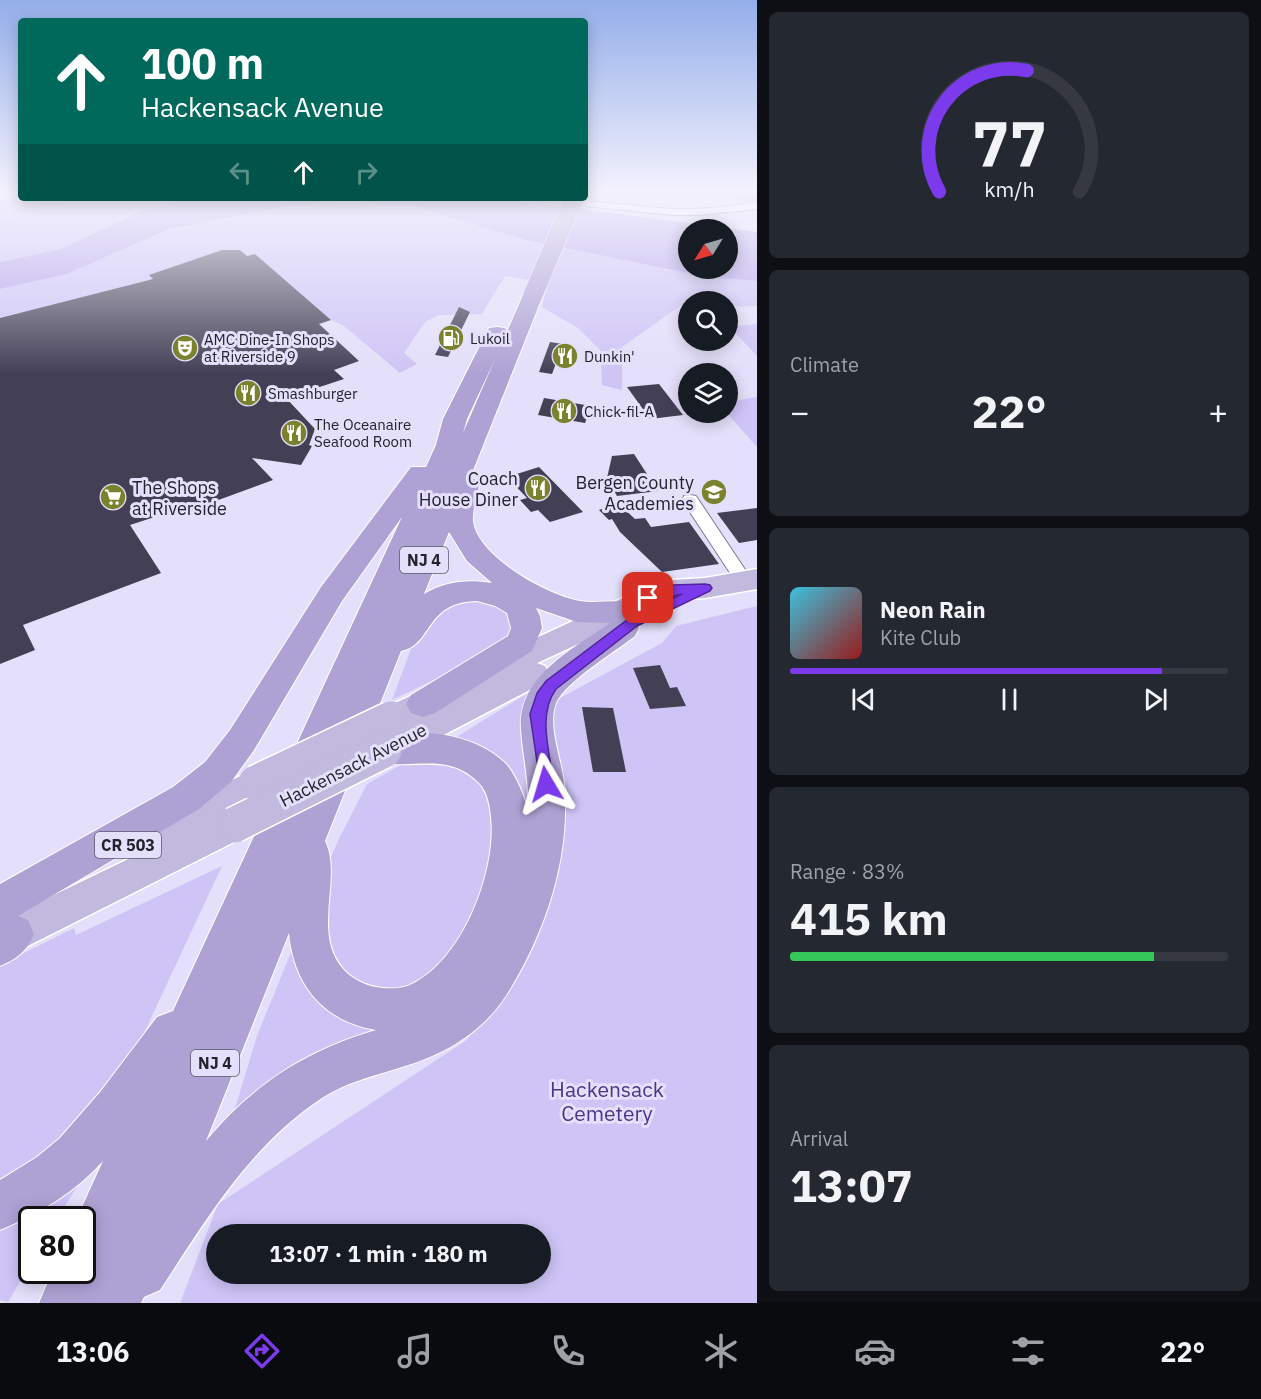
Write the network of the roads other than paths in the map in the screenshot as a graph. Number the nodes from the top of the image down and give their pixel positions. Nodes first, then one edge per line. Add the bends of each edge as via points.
1 (539, 253) edge
2 (546, 253) edge
3 (526, 291) junction
4 (462, 434) junction
5 (690, 500) dead end
6 (751, 580) edge
7 (621, 620) junction
8 (378, 671) junction
9 (423, 704) junction
10 (387, 735) junction
11 (315, 823) junction
12 (3, 927) edge
13 (205, 988) junction
14 (0, 1205) edge
15 (96, 1233) edge
16 (74, 1284) edge
17 (65, 1303) edge
18 (115, 1303) edge
19 (122, 1303) edge

1 - 3 highway, NJ 4
2 - 3 highway, NJ 4, bridge
3 - 4 highway, NJ 4
3 - 4 highway, NJ 4
4 - 7 highway via 466,492 459,518 463,534 475,552 508,579 552,603
4 - 8 highway, NJ 4
4 - 12 highway via 444,425 414,484 344,575 218,772 186,798 141,822
4 - 13 highway, NJ 4 via 448,445
5 - 6 street
6 - 7 main road, Hackensack Avenue / CR 503 via 705,588
7 - 9 main road, Hackensack Avenue / CR 503
7 - 10 main road, Hackensack Avenue / CR 503
7 - 19 highway via 542,697 538,714 546,819 539,865 513,940 492,981 461,1017 430,1036 308,1079 268,1110 210,1171
8 - 9 highway via 423,612 448,594 489,591 515,605 525,622 521,643
8 - 11 highway, NJ 4
9 - 10 main road, Hackensack Avenue / CR 503
10 - 11 highway via 426,749 465,755 487,768 499,783 511,816 512,853 495,904 477,943 434,996 411,1007 377,1009 345,999 320,973 308,937
10 - 12 main road, Hackensack Avenue / CR 503, bridge via 234,825
10 - 12 main road, Hackensack Avenue / CR 503, bridge via 256,783
11 - 18 highway, NJ 4
13 - 14 highway via 105,1127 52,1177
13 - 15 highway, NJ 4
16 - 17 highway

